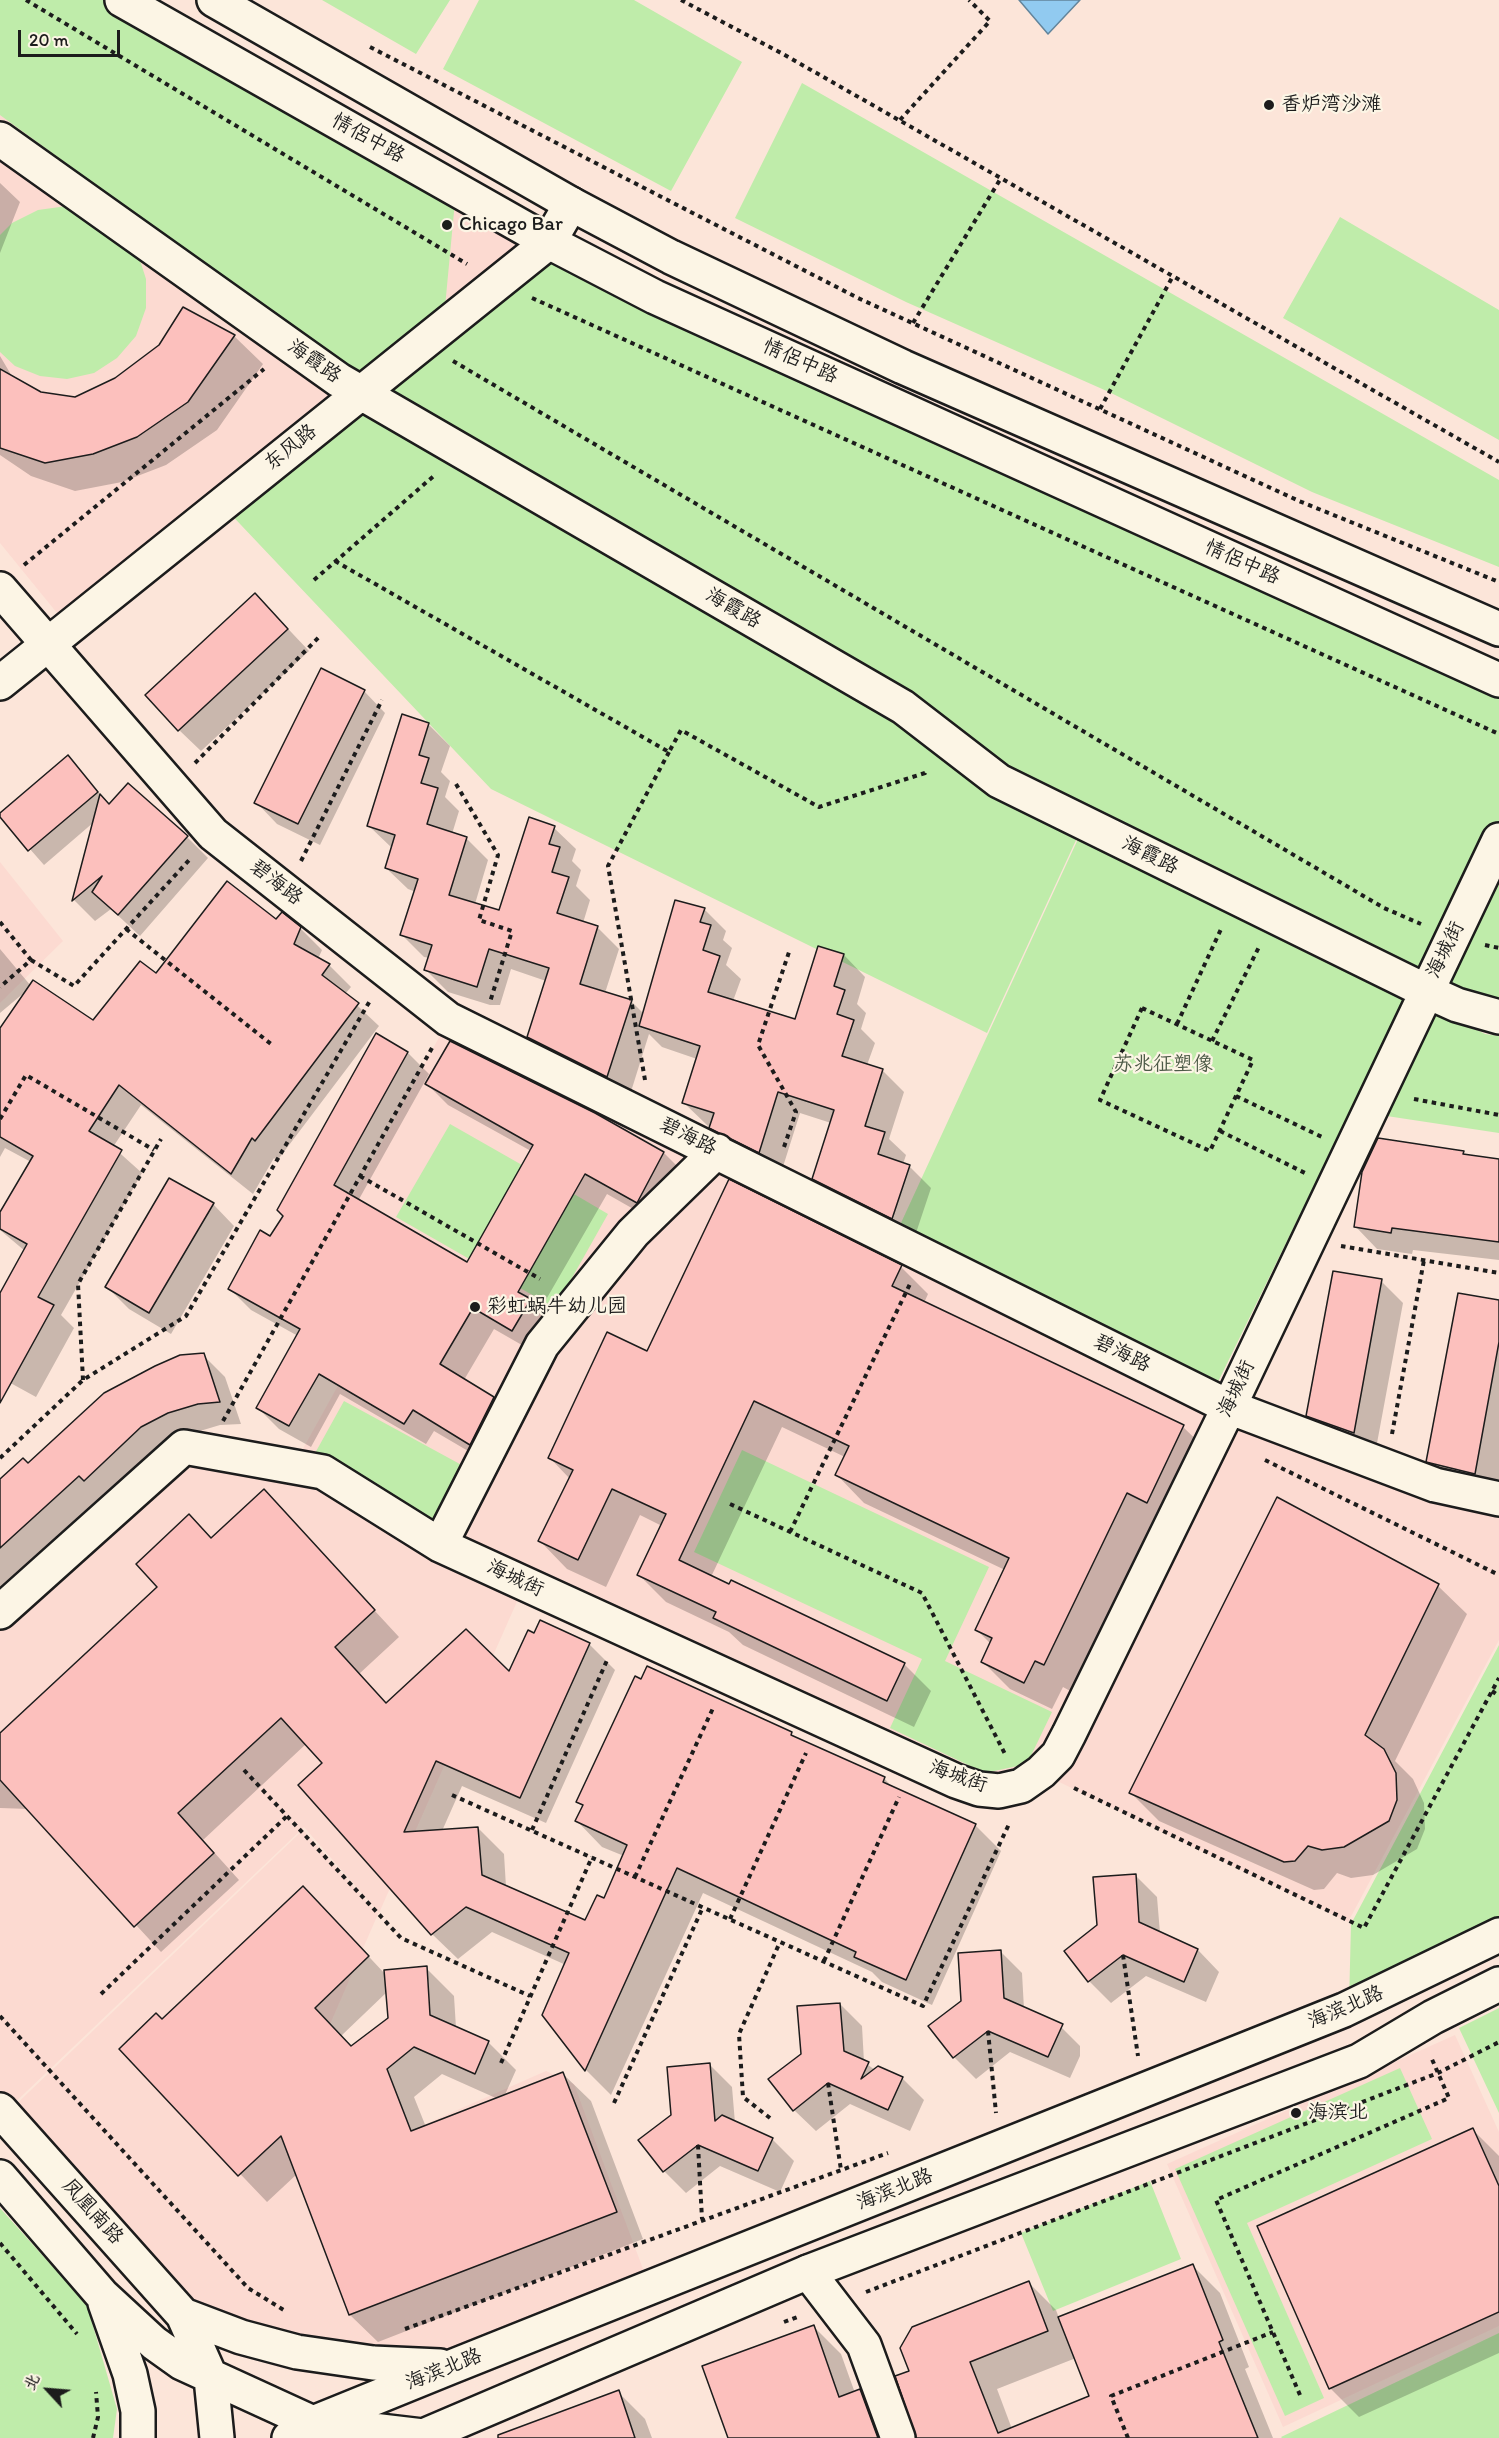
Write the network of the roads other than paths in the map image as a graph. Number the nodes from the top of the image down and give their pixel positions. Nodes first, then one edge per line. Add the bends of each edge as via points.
1 (122, 0) edge
2 (214, 0) edge
3 (0, 139) edge
4 (572, 204) junction
5 (549, 242) junction
6 (360, 393) junction
7 (9, 579) edge
8 (1499, 629) edge
9 (47, 643) junction
10 (1499, 680) edge
11 (0, 683) edge
12 (1499, 840) edge
13 (1426, 991) junction
14 (1499, 1017) edge
15 (717, 1151) junction
16 (1229, 1407) junction
17 (1499, 1499) edge
18 (440, 1545) junction
19 (0, 1612) edge
20 (1499, 1935) edge
21 (1499, 1984) edge
22 (0, 2109) edge
23 (0, 2177) edge
24 (808, 2272) junction
25 (102, 2295) junction
26 (183, 2314) junction
27 (451, 2367) junction
28 (211, 2378) junction
29 (301, 2431) edge
30 (421, 2437) edge
31 (138, 2438) edge
32 (217, 2438) edge
33 (898, 2438) edge

1 - 5 main road, 情侶中路
2 - 4 main road, 情侶中路
3 - 6 main road, 海霞路
4 - 5 main road, 东风路
4 - 8 main road, 情侶中路 via 671,257 892,362
5 - 6 main road, 东风路
5 - 10 main road, 情侶中路 via 655,297
6 - 9 main road, 东风路
6 - 13 main road, 海霞路 via 903,707 999,781
7 - 9 main road, 碧海路
9 - 11 main road, 东风路
9 - 15 main road, 碧海路 via 213,834 448,1019
12 - 13 main road, 海城街
13 - 14 main road, 海霞路
13 - 16 main road, 海城街
15 - 16 main road, 碧海路
15 - 18 main road via 633,1233 542,1345
16 - 17 main road, 碧海路 via 1435,1485
16 - 18 main road, 海城街 via 1058,1755 1031,1779 999,1791 956,1781
18 - 19 main road, 海城街 via 323,1472 184,1447
20 - 27 main road, 海滨北路 via 1344,2010
21 - 24 main road via 1359,2061
22 - 26 main road, 凤凰南路
23 - 25 main road
24 - 30 main road
24 - 33 main road via 864,2344
25 - 28 main road via 154,2343
25 - 31 main road via 130,2374 138,2411
26 - 27 main road, 凤凰南路 via 241,2337 297,2352 373,2363
26 - 28 main road, 凤凰南路
27 - 29 main road, 海滨北路
28 - 29 main road
28 - 32 main road, 凤凰南路
29 - 30 main road

